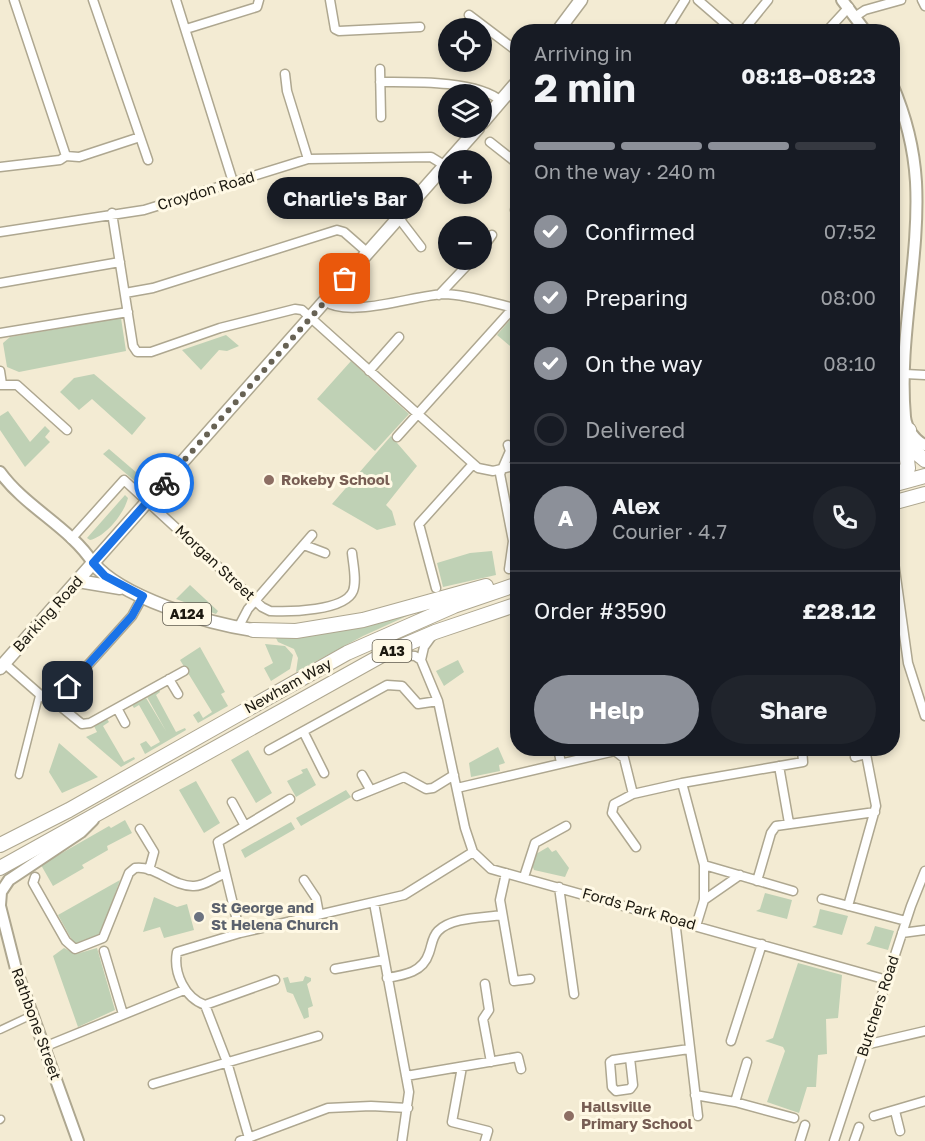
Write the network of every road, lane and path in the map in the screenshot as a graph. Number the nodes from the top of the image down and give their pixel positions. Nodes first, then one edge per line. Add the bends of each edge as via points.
1 (14, 0) edge
2 (93, 0) edge
3 (176, 0) edge
4 (259, 0) edge
5 (330, 0) edge
6 (581, 0) edge
7 (685, 0) edge
8 (698, 0) edge
9 (768, 0) edge
10 (901, 0) edge
11 (922, 0) edge
12 (845, 4) edge
13 (925, 6) edge
14 (469, 15) dead end
15 (856, 16) junction
16 (563, 24) edge
17 (670, 24) edge
18 (726, 24) edge
19 (748, 24) edge
20 (831, 24) edge
21 (861, 24) edge
22 (420, 27) dead end
23 (186, 29) junction
24 (510, 46) edge
25 (380, 69) dead end
26 (285, 74) dead end
27 (381, 82) junction
28 (510, 90) edge
29 (501, 101) junction
30 (900, 109) edge
31 (492, 111) edge
32 (381, 117) dead end
33 (140, 137) junction
34 (469, 138) edge
35 (490, 142) dead end
36 (458, 150) edge
37 (66, 156) junction
38 (510, 158) edge
39 (308, 159) junction
40 (148, 160) dead end
41 (438, 161) edge
42 (1, 164) edge
43 (438, 172) edge
44 (233, 182) junction
45 (920, 200) edge
46 (111, 213) junction
47 (399, 217) junction
48 (0, 232) edge
49 (421, 247) dead end
50 (368, 253) junction
51 (120, 262) junction
52 (463, 270) edge
53 (0, 283) edge
54 (125, 293) junction
55 (439, 295) junction
56 (326, 301) junction
57 (510, 306) edge
58 (128, 312) junction
59 (510, 314) edge
60 (311, 317) junction
61 (0, 333) edge
62 (399, 337) dead end
63 (0, 371) edge
64 (369, 371) junction
65 (905, 374) junction
66 (925, 375) edge
67 (1, 385) edge
68 (418, 414) junction
69 (900, 418) edge
70 (908, 424) junction
71 (68, 430) dead end
72 (398, 437) dead end
73 (508, 445) dead end
74 (920, 453) edge
75 (473, 464) junction
76 (510, 467) edge
77 (501, 469) junction
78 (0, 472) edge
79 (900, 472) edge
80 (925, 476) edge
81 (900, 483) edge
82 (925, 494) edge
83 (147, 501) junction
84 (900, 501) edge
85 (510, 503) edge
86 (312, 535) dead end
87 (71, 539) junction
88 (304, 545) junction
89 (325, 553) dead end
90 (352, 553) dead end
91 (93, 563) junction
92 (510, 579) edge
93 (510, 580) edge
94 (78, 581) junction
95 (125, 588) junction
96 (436, 588) dead end
97 (143, 596) junction
98 (255, 600) junction
99 (510, 607) edge
100 (900, 611) edge
101 (246, 629) junction
102 (435, 632) junction
103 (386, 653) junction
104 (421, 660) junction
105 (2, 666) edge
106 (184, 671) dead end
107 (169, 679) junction
108 (178, 694) dead end
109 (39, 696) junction
110 (438, 702) junction
111 (54, 703) junction
112 (117, 708) junction
113 (925, 716) edge
114 (126, 723) dead end
115 (304, 733) junction
116 (269, 750) dead end
117 (560, 756) edge
118 (592, 756) edge
119 (623, 756) edge
120 (803, 756) edge
121 (859, 756) edge
122 (866, 756) edge
123 (855, 757) dead end
124 (561, 763) junction
125 (779, 766) junction
126 (324, 773) dead end
127 (19, 775) dead end
128 (362, 775) dead end
129 (454, 775) junction
130 (682, 783) junction
131 (457, 788) junction
132 (370, 789) junction
133 (633, 794) junction
134 (357, 796) dead end
135 (290, 799) dead end
136 (232, 802) dead end
137 (102, 811) junction
138 (875, 812) junction
139 (789, 823) junction
140 (244, 826) junction
141 (566, 826) dead end
142 (140, 829) dead end
143 (636, 847) dead end
144 (473, 852) junction
145 (1, 859) edge
146 (704, 865) junction
147 (149, 870) junction
148 (19, 872) joint
149 (925, 872) edge
150 (506, 873) junction
151 (225, 874) junction
152 (740, 875) junction
153 (524, 877) junction
154 (34, 880) dead end
155 (304, 880) dead end
156 (757, 880) junction
157 (559, 887) junction
158 (793, 891) dead end
159 (822, 899) dead end
160 (704, 900) junction
161 (45, 903) junction
162 (374, 903) junction
163 (0, 906) edge
164 (848, 906) junction
165 (34, 909) dead end
166 (319, 914) junction
167 (502, 915) junction
168 (675, 920) junction
169 (906, 921) junction
170 (696, 926) junction
171 (925, 930) edge
172 (240, 933) junction
173 (902, 933) junction
174 (762, 944) junction
175 (104, 951) dead end
176 (384, 960) junction
177 (335, 969) dead end
178 (387, 978) junction
179 (531, 979) dead end
180 (275, 980) dead end
181 (887, 980) junction
182 (485, 984) dead end
183 (184, 990) junction
184 (574, 994) dead end
185 (205, 1005) junction
186 (123, 1014) junction
187 (32, 1015) junction
188 (0, 1030) edge
189 (925, 1031) edge
190 (318, 1036) dead end
191 (731, 1041) dead end
192 (865, 1045) junction
193 (44, 1047) junction
194 (689, 1049) junction
195 (630, 1058) dead end
196 (227, 1062) junction
197 (491, 1062) junction
198 (747, 1062) dead end
199 (462, 1067) junction
200 (521, 1069) dead end
201 (406, 1076) junction
202 (153, 1084) dead end
203 (695, 1095) junction
204 (925, 1101) edge
205 (735, 1102) junction
206 (408, 1108) junction
207 (895, 1111) junction
208 (698, 1116) dead end
209 (874, 1116) dead end
210 (794, 1118) dead end
211 (805, 1125) dead end
212 (858, 1127) dead end
213 (900, 1131) dead end
214 (245, 1139) edge
215 (78, 1141) edge
216 (402, 1141) edge
217 (485, 1141) edge
218 (800, 1141) edge
219 (834, 1141) edge
220 (854, 1141) edge

1 - 37 street
2 - 33 street
3 - 23 street
4 - 23 street via 257,7
5 - 22 street via 335,29 339,31
6 - 16 main road
7 - 17 street
8 - 18 street
9 - 19 street
10 - 15 street via 863,10
11 - 13 street
12 - 15 street
12 - 20 street
14 - 24 street
15 - 21 street
23 - 44 street
25 - 27 street
26 - 39 street
27 - 29 street via 432,81 490,94
27 - 32 street
28 - 29 main road
29 - 31 main road
30 - 45 street via 911,144
33 - 37 street via 79,157
33 - 40 street
34 - 36 main road, Barking Road
35 - 38 street
37 - 42 street via 60,160
39 - 41 street, Croydon Road via 431,157
39 - 44 street, Croydon Road
43 - 47 main road, Barking Road
44 - 46 street, Croydon Road via 144,210
45 - 65 street
46 - 48 street, Croydon Road
46 - 51 street
47 - 49 street
47 - 50 main road, Barking Road
50 - 54 street via 337,230 153,288
50 - 56 main road, Barking Road
51 - 53 street
51 - 54 street
52 - 55 street
54 - 58 street
55 - 56 street via 368,306 340,307
55 - 57 street
56 - 60 main road, Barking Road
58 - 60 street via 134,348 139,353 295,309
58 - 61 street
59 - 68 street
60 - 64 street
60 - 83 main road, Barking Road
62 - 64 street
63 - 67 street
64 - 68 street
65 - 66 street
65 - 70 street
67 - 71 street via 16,385
68 - 72 street
68 - 75 street
69 - 70 street
70 - 74 highway via 909,441
73 - 77 street via 510,451
74 - 79 highway
75 - 77 street via 482,469
75 - 96 street via 419,524
76 - 77 street
77 - 85 street
78 - 87 street
80 - 81 highway
82 - 84 highway
83 - 87 street, Morgan Street via 124,480
83 - 91 main road, Barking Road
83 - 98 street, Morgan Street
86 - 88 street
87 - 91 street
88 - 89 street
88 - 98 street
90 - 98 street, Morgan Street via 352,593 338,604 270,611
91 - 94 main road, Barking Road
91 - 95 main road, A124 via 102,574
92 - 101 highway, A13 via 363,620 296,631
93 - 145 highway, Newham Way / A13 via 347,653 69,810
94 - 95 main road, A124
94 - 105 main road, Barking Road
95 - 97 main road, A124
97 - 101 main road, A124 via 194,617
97 - 111 street via 132,616
98 - 101 street via 242,617
99 - 102 highway, Newham Way / A13
100 - 113 street via 908,663
102 - 103 highway, Newham Way / A13
102 - 104 street via 424,647
103 - 104 street
103 - 137 highway, Newham Way / A13
104 - 110 street
105 - 109 street
106 - 107 street
107 - 108 street
107 - 112 street
109 - 111 street
109 - 127 street
110 - 115 street via 418,704 405,688 393,683
110 - 129 street
111 - 112 street via 82,724
112 - 114 street
115 - 116 street
115 - 126 street
117 - 124 street
118 - 124 street
119 - 133 street
120 - 125 street via 803,762
121 - 123 street
122 - 138 street
124 - 131 street
125 - 130 street
125 - 139 street
128 - 132 street
129 - 131 street
129 - 132 street via 430,789 404,777
130 - 133 street
130 - 146 street
131 - 144 street
132 - 134 street
133 - 143 street via 616,801 612,813
135 - 140 street
136 - 140 street
137 - 145 highway, Newham Way / A13
137 - 148 street, Newham Way via 81,832
138 - 139 street
138 - 164 street
139 - 156 street via 776,826 771,833
140 - 151 street via 219,842
141 - 153 street via 535,843
142 - 147 street via 154,852
144 - 150 street, Fords Park Road via 491,868
144 - 162 street via 421,887
146 - 152 street
146 - 160 street
147 - 151 street via 183,885 196,886
147 - 161 street via 131,870 103,938 79,949 72,949
148 - 163 street, Rathbone Street via 6,883
149 - 169 street, Butchers Road
150 - 153 street, Fords Park Road
150 - 167 street via 501,889
151 - 172 street
152 - 156 street
152 - 160 street
153 - 157 street, Fords Park Road
154 - 161 street
155 - 166 street via 316,898
156 - 158 street
157 - 168 street, Fords Park Road
157 - 184 street
159 - 164 street
160 - 170 street
161 - 165 street
162 - 166 street
162 - 176 street
163 - 187 street, Rathbone Street via 6,938
164 - 169 street
166 - 172 street
167 - 178 street via 445,926 433,938 420,968
167 - 179 street via 514,981
168 - 170 street, Fords Park Road
168 - 194 street
169 - 173 street, Butchers Road
170 - 174 street, Fords Park Road
171 - 173 street
172 - 183 street via 177,952
173 - 181 street, Butchers Road
174 - 181 street, Fords Park Road
174 - 191 street
175 - 186 street
176 - 177 street
176 - 178 street
178 - 201 street
180 - 185 street
181 - 192 street, Butchers Road
182 - 197 street via 489,1010 483,1019
183 - 185 street
183 - 186 street
185 - 196 street
186 - 193 street
187 - 188 street
187 - 193 street, Rathbone Street
189 - 192 street
190 - 196 street
192 - 219 street, Butchers Road
193 - 215 street, Rathbone Street
194 - 195 street
194 - 203 street
196 - 202 street
196 - 214 street
197 - 199 street
197 - 200 street via 518,1057
198 - 205 street
199 - 201 street
199 - 217 street via 452,1122 488,1131
201 - 206 street
203 - 205 street
203 - 208 street
204 - 207 street
205 - 210 street
206 - 214 street via 328,1108
206 - 216 street
207 - 209 street
207 - 213 street
211 - 218 street
212 - 220 street

